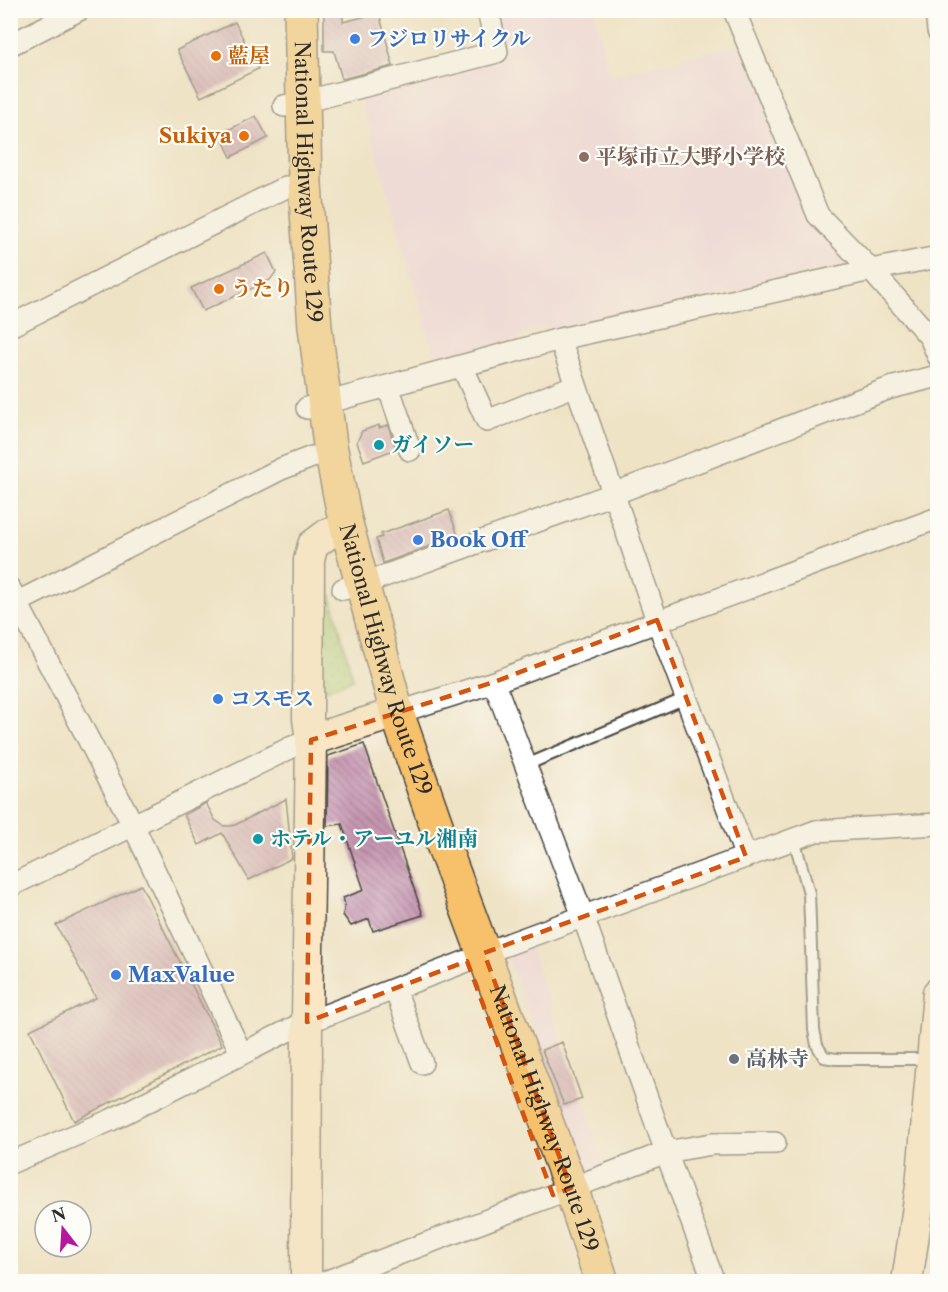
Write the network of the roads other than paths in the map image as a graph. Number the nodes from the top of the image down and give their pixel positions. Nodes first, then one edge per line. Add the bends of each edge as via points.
1 (78, 10) edge
2 (282, 10) edge
3 (301, 10) edge
4 (488, 10) edge
5 (734, 10) edge
6 (936, 10) edge
7 (938, 31) edge
8 (10, 45) edge
9 (293, 104) junction
10 (285, 187) junction
11 (938, 258) edge
12 (871, 270) junction
13 (10, 326) edge
14 (560, 339) junction
15 (938, 356) edge
16 (462, 366) junction
17 (938, 376) edge
18 (576, 385) junction
19 (388, 386) junction
20 (316, 406) junction
21 (410, 450) dead end
22 (312, 457) junction
23 (613, 494) junction
24 (938, 518) edge
25 (329, 532) junction
26 (353, 586) junction
27 (13, 599) edge
28 (657, 620) junction
29 (494, 682) junction
30 (686, 698) junction
31 (389, 715) junction
32 (311, 740) junction
33 (526, 765) junction
34 (938, 824) edge
35 (133, 825) junction
36 (794, 839) junction
37 (746, 857) junction
38 (10, 886) edge
39 (583, 916) junction
40 (475, 957) junction
41 (395, 988) junction
42 (938, 993) edge
43 (307, 1022) junction
44 (242, 1053) junction
45 (931, 1059) junction
46 (422, 1063) dead end
47 (775, 1143) dead end
48 (666, 1152) junction
49 (10, 1163) edge
50 (929, 1186) edge
51 (562, 1191) junction
52 (306, 1281) edge
53 (324, 1281) edge
54 (581, 1281) edge
55 (602, 1281) edge
56 (714, 1281) edge
57 (907, 1281) edge

1 - 8 street
2 - 9 highway, National Highway Route 129
3 - 9 highway, National Highway Route 129
4 - 9 street via 497,52
5 - 12 street via 818,215
6 - 7 street
9 - 10 highway, National Highway Route 129
9 - 20 highway, National Highway Route 129 via 305,183
10 - 13 street
10 - 20 highway, National Highway Route 129
11 - 12 street
12 - 14 street
12 - 15 street via 930,337
14 - 16 street
14 - 18 street
16 - 18 street via 487,422
16 - 19 street
17 - 23 street via 890,388
18 - 23 street
19 - 20 street
19 - 21 street
20 - 22 highway, National Highway Route 129
20 - 26 highway, National Highway Route 129 via 330,445
22 - 25 highway, National Highway Route 129
22 - 27 street
23 - 26 street
23 - 28 street
24 - 28 street
25 - 26 highway, National Highway Route 129
25 - 32 street via 313,545 309,560
26 - 31 highway, National Highway Route 129
27 - 35 street
28 - 29 street
28 - 30 street
29 - 31 street
29 - 33 street
30 - 33 lane
30 - 37 street
31 - 32 street
31 - 40 highway, National Highway Route 129 via 425,847
32 - 35 street
32 - 43 street
33 - 39 street
34 - 36 street via 816,831
35 - 38 street
35 - 44 street
36 - 37 street
36 - 45 lane via 809,893 814,1030 824,1057
37 - 39 street
39 - 40 street
39 - 48 street
40 - 41 street
40 - 51 highway, National Highway Route 129
41 - 43 street
41 - 46 street
42 - 45 street
43 - 44 street
43 - 52 street
44 - 49 street via 111,1120
45 - 50 street
47 - 48 street via 712,1144
48 - 51 street
48 - 56 street
50 - 57 street
51 - 53 street
51 - 54 highway, National Highway Route 129
51 - 55 highway, National Highway Route 129

